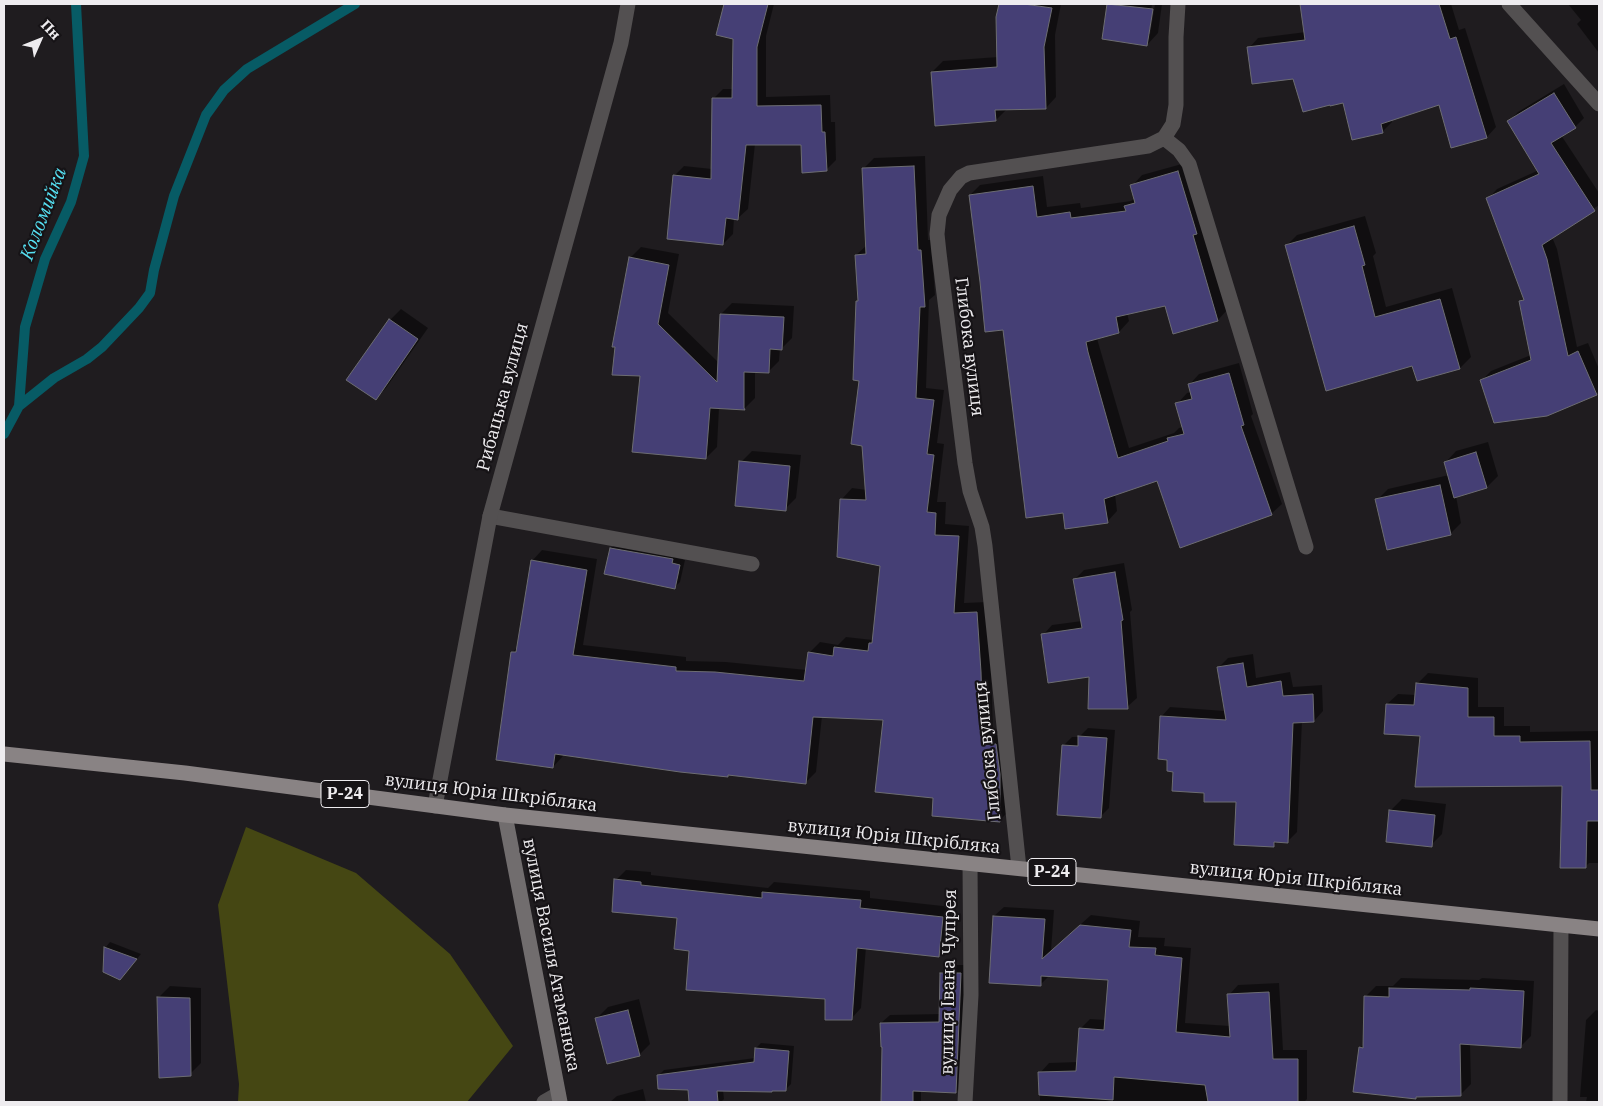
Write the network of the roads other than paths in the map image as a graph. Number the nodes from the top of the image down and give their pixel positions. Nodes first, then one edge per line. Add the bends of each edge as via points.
1 (628, 4) edge
2 (1178, 4) edge
3 (1510, 4) edge
4 (1599, 104) edge
5 (1164, 138) junction
6 (490, 516) junction
7 (1306, 547) dead end
8 (752, 564) dead end
9 (4, 754) edge
10 (435, 806) junction
11 (505, 815) junction
12 (970, 864) junction
13 (1019, 868) junction
14 (1561, 926) junction
15 (1599, 929) edge
16 (559, 1098) edge
17 (544, 1102) edge
18 (965, 1102) edge
19 (1560, 1102) edge

1 - 6 street, Рибацька вулиця via 621,43
2 - 5 street via 1176,105 1173,124
3 - 4 street
5 - 7 street via 1189,164
5 - 13 street, Глибока вулиця via 1148,146 969,173 950,190 939,215 937,234 965,463 985,546
6 - 8 street
6 - 10 street, Рибацька вулиця
9 - 10 main road, вулиця Юрія Шкрібляка / Р-24 via 185,773
10 - 11 main road, вулиця Юрія Шкрібляка / Р-24
11 - 12 main road, вулиця Юрія Шкрібляка / Р-24
11 - 16 street, вулиця Василя Атаманюка
12 - 13 main road, вулиця Юрія Шкрібляка / Р-24
12 - 18 street, вулиця Івана Чупрея via 971,995
13 - 14 main road, вулиця Юрія Шкрібляка / Р-24
14 - 15 main road, вулиця Юрія Шкрібляка / Р-24
14 - 19 street
16 - 17 street

